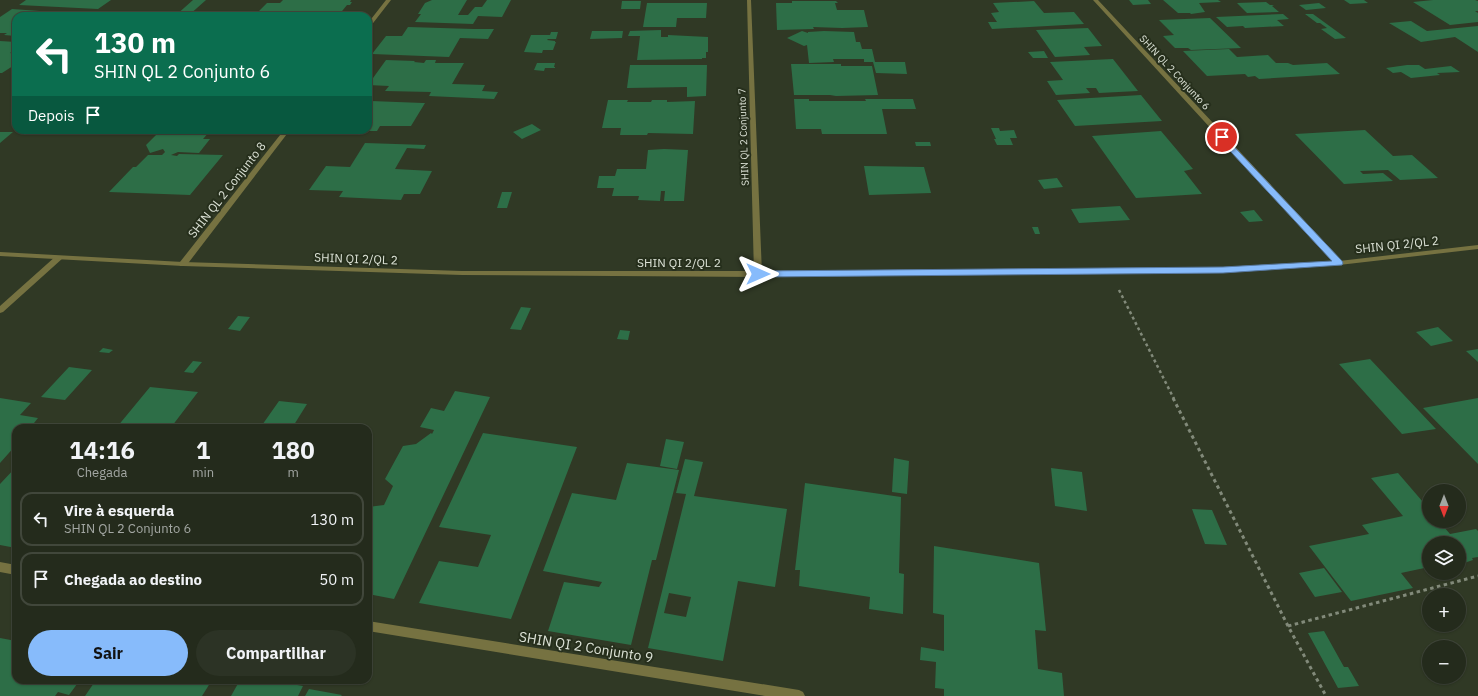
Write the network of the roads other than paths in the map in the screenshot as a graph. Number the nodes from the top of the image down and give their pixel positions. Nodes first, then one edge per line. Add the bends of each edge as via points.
1 (389, 0) edge
2 (749, 0) edge
3 (1094, 0) edge
4 (372, 21) edge
5 (285, 134) edge
6 (1478, 247) edge
7 (0, 254) edge
8 (59, 258) junction
9 (1339, 263) junction
10 (183, 264) junction
11 (758, 274) junction
12 (0, 310) edge
13 (0, 567) edge
14 (12, 569) edge
15 (372, 627) edge
16 (799, 696) edge

1 - 4 street
2 - 11 street, SHIN QL 2 Conjunto 7
3 - 9 street, SHIN QL 2 Conjunto 6
5 - 10 street, SHIN QL 2 Conjunto 8
6 - 9 street, SHIN QI 2/QL 2
7 - 8 street, SHIN QI 2/QL 2
8 - 10 street, SHIN QI 2/QL 2
8 - 12 street
9 - 11 street, SHIN QI 2/QL 2 via 1223,270
10 - 11 street, SHIN QI 2/QL 2 via 462,273
13 - 14 street
15 - 16 street, SHIN QI 2 Conjunto 9

